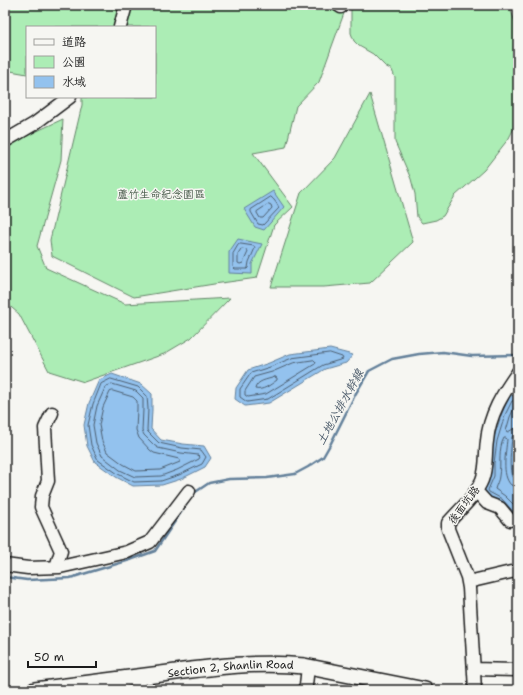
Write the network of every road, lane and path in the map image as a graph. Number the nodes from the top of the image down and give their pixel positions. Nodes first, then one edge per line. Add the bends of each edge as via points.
1 (126, 5) edge
2 (120, 26) edge
3 (69, 98) edge
4 (5, 141) edge
5 (518, 372) edge
6 (52, 413) dead end
7 (189, 491) dead end
8 (476, 491) junction
9 (510, 520) dead end
10 (5, 565) edge
11 (56, 567) junction
12 (511, 572) dead end
13 (468, 582) junction
14 (308, 667) junction
15 (474, 669) junction
16 (518, 670) edge
17 (138, 683) edge
18 (35, 690) edge
19 (304, 690) edge
20 (424, 690) edge
21 (475, 690) edge

1 - 2 street
3 - 4 street via 34,124
5 - 8 street, 後面坑路 via 502,396 488,430 485,472
6 - 11 street via 45,428 48,481 41,507 61,550
7 - 11 street via 150,542 127,552
8 - 9 street via 487,503 500,508
8 - 13 street, 後面坑路 via 448,523
10 - 11 street via 28,568
12 - 13 street
13 - 15 street, 後面坑路
14 - 17 main road, Section 2, Shanlin Road via 285,664 241,665
14 - 19 street
14 - 20 main road, Section 2, Shanlin Road
15 - 16 street
15 - 21 street, 後面坑路
17 - 18 main road, Section 2, Shanlin Road

